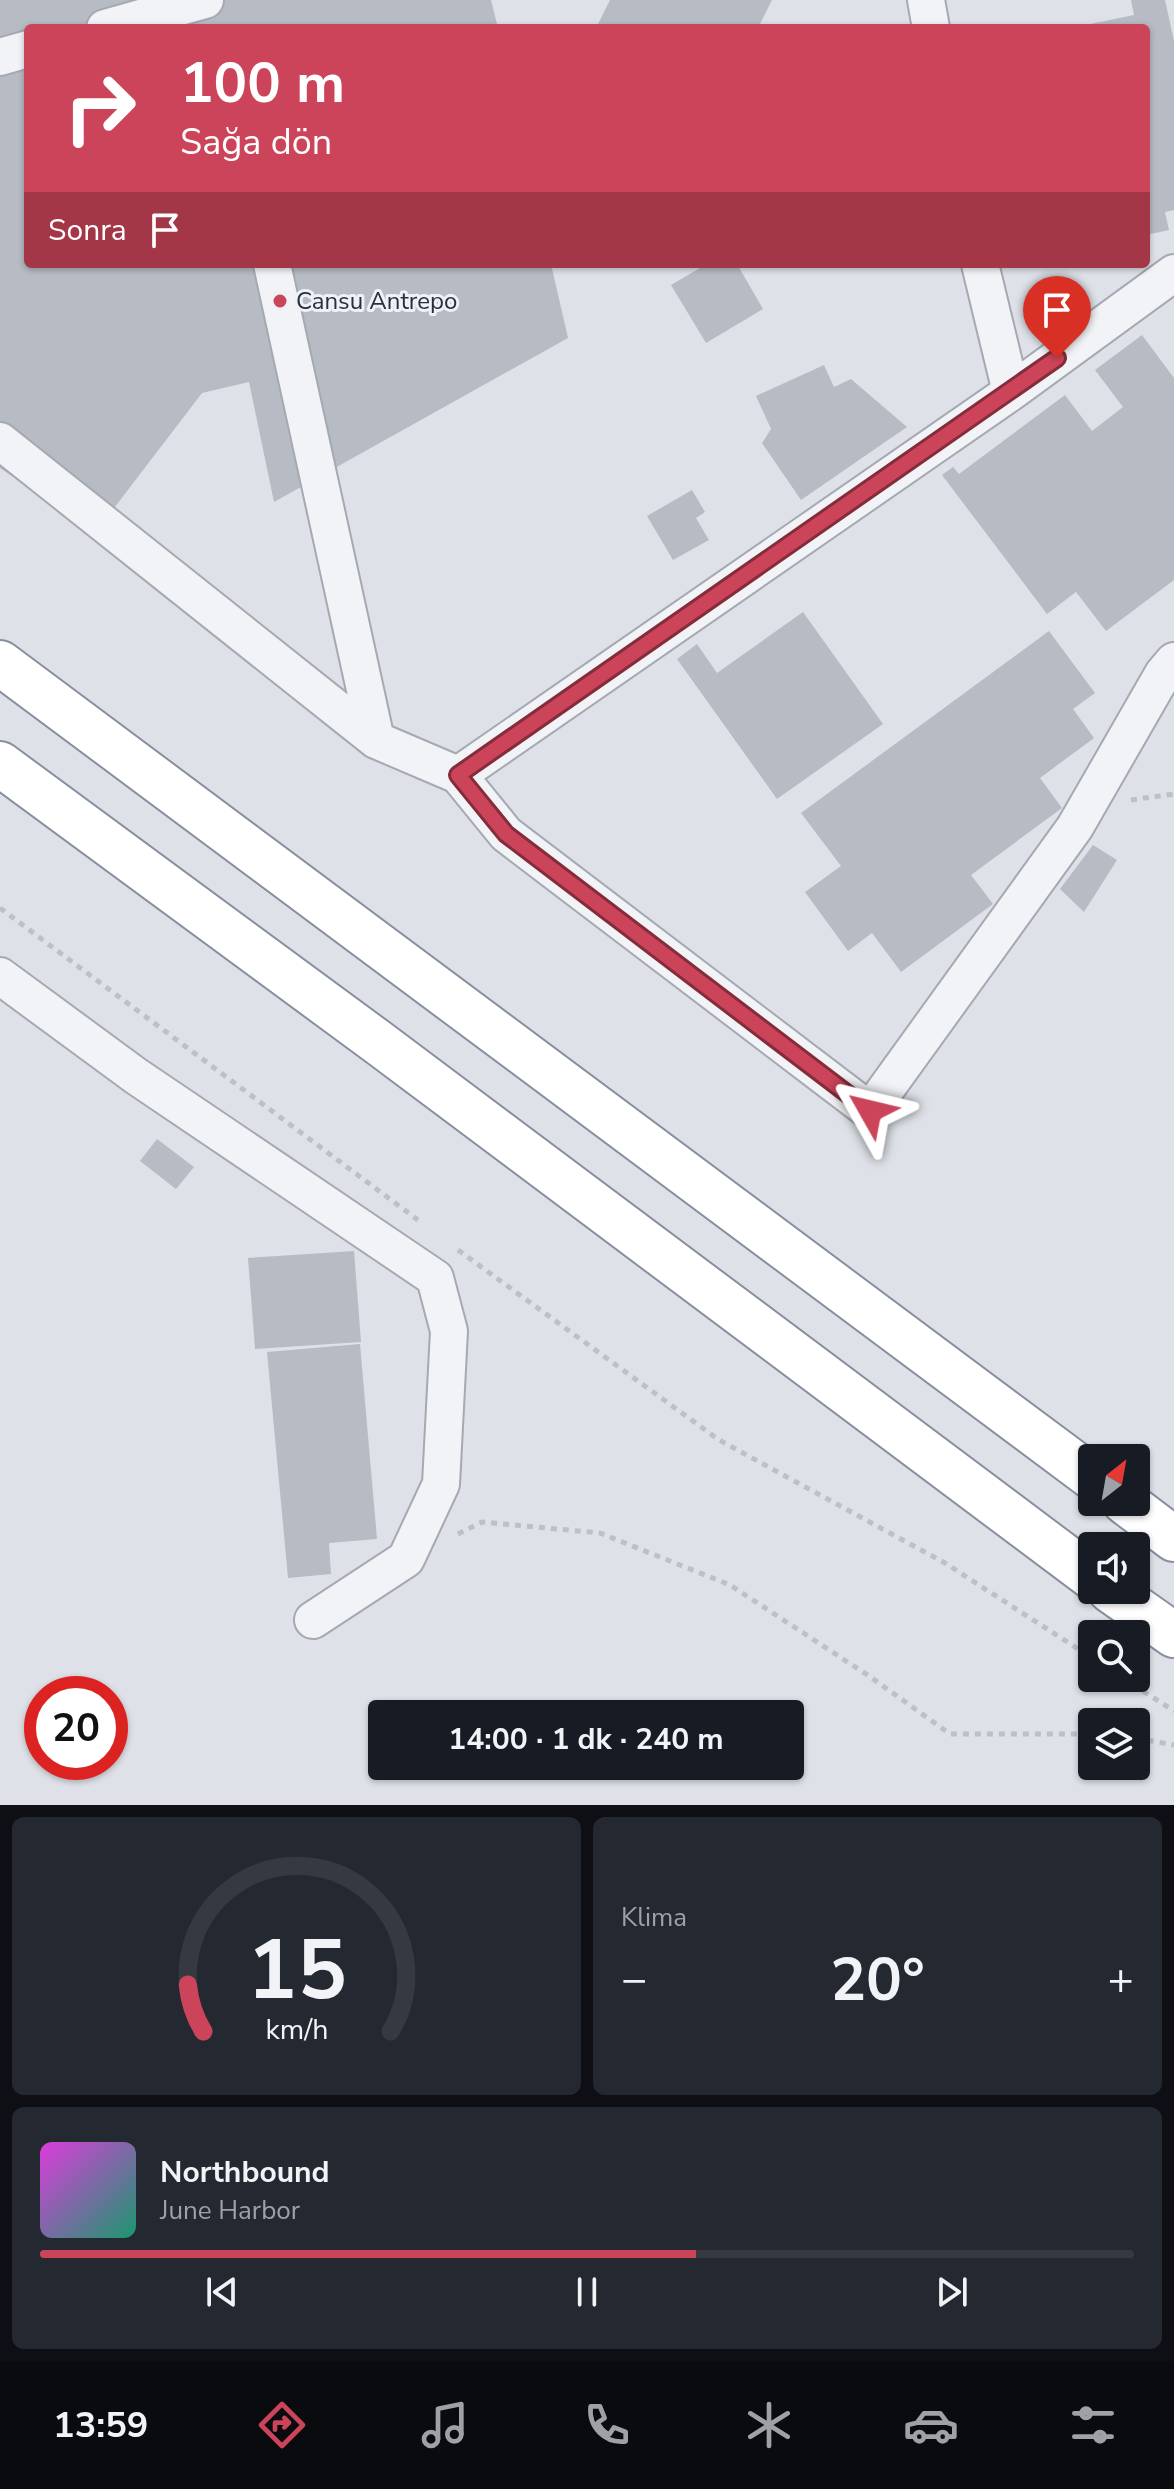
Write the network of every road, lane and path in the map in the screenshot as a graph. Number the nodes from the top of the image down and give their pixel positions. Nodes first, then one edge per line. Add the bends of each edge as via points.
1 (205, 0) edge
2 (214, 0) edge
3 (926, 0) edge
4 (119, 24) edge
5 (220, 24) edge
6 (930, 24) edge
7 (24, 50) edge
8 (0, 57) edge
9 (273, 268) edge
10 (981, 268) edge
11 (1174, 273) edge
12 (1011, 392) junction
13 (0, 441) edge
14 (1174, 661) edge
15 (0, 663) edge
16 (376, 740) junction
17 (0, 764) edge
18 (458, 775) junction
19 (0, 908) edge
20 (0, 976) edge
21 (426, 1226) dead end
22 (451, 1245) dead end
23 (1078, 1467) edge
24 (1144, 1516) edge
25 (1174, 1539) edge
26 (406, 1559) junction
27 (1078, 1567) edge
28 (1130, 1604) edge
29 (313, 1620) dead end
30 (1174, 1635) edge
31 (1078, 1649) edge
32 (1145, 1692) edge
33 (1174, 1711) edge
34 (1078, 1734) edge
35 (1150, 1741) edge
36 (1174, 1745) edge

1 - 4 lane
2 - 5 lane
3 - 6 lane
7 - 8 lane
9 - 16 lane
10 - 12 lane
11 - 12 lane
12 - 18 lane
13 - 16 lane
14 - 18 lane via 1075,827 870,1111 506,834
15 - 23 highway
16 - 18 lane
17 - 27 highway
19 - 21 path
20 - 26 lane via 148,1085 435,1278 449,1331 441,1484
22 - 31 path via 719,1440 945,1563
24 - 25 highway
26 - 29 lane
26 - 34 path via 482,1522 600,1533 730,1585 950,1734
28 - 30 highway
32 - 33 path
35 - 36 path

